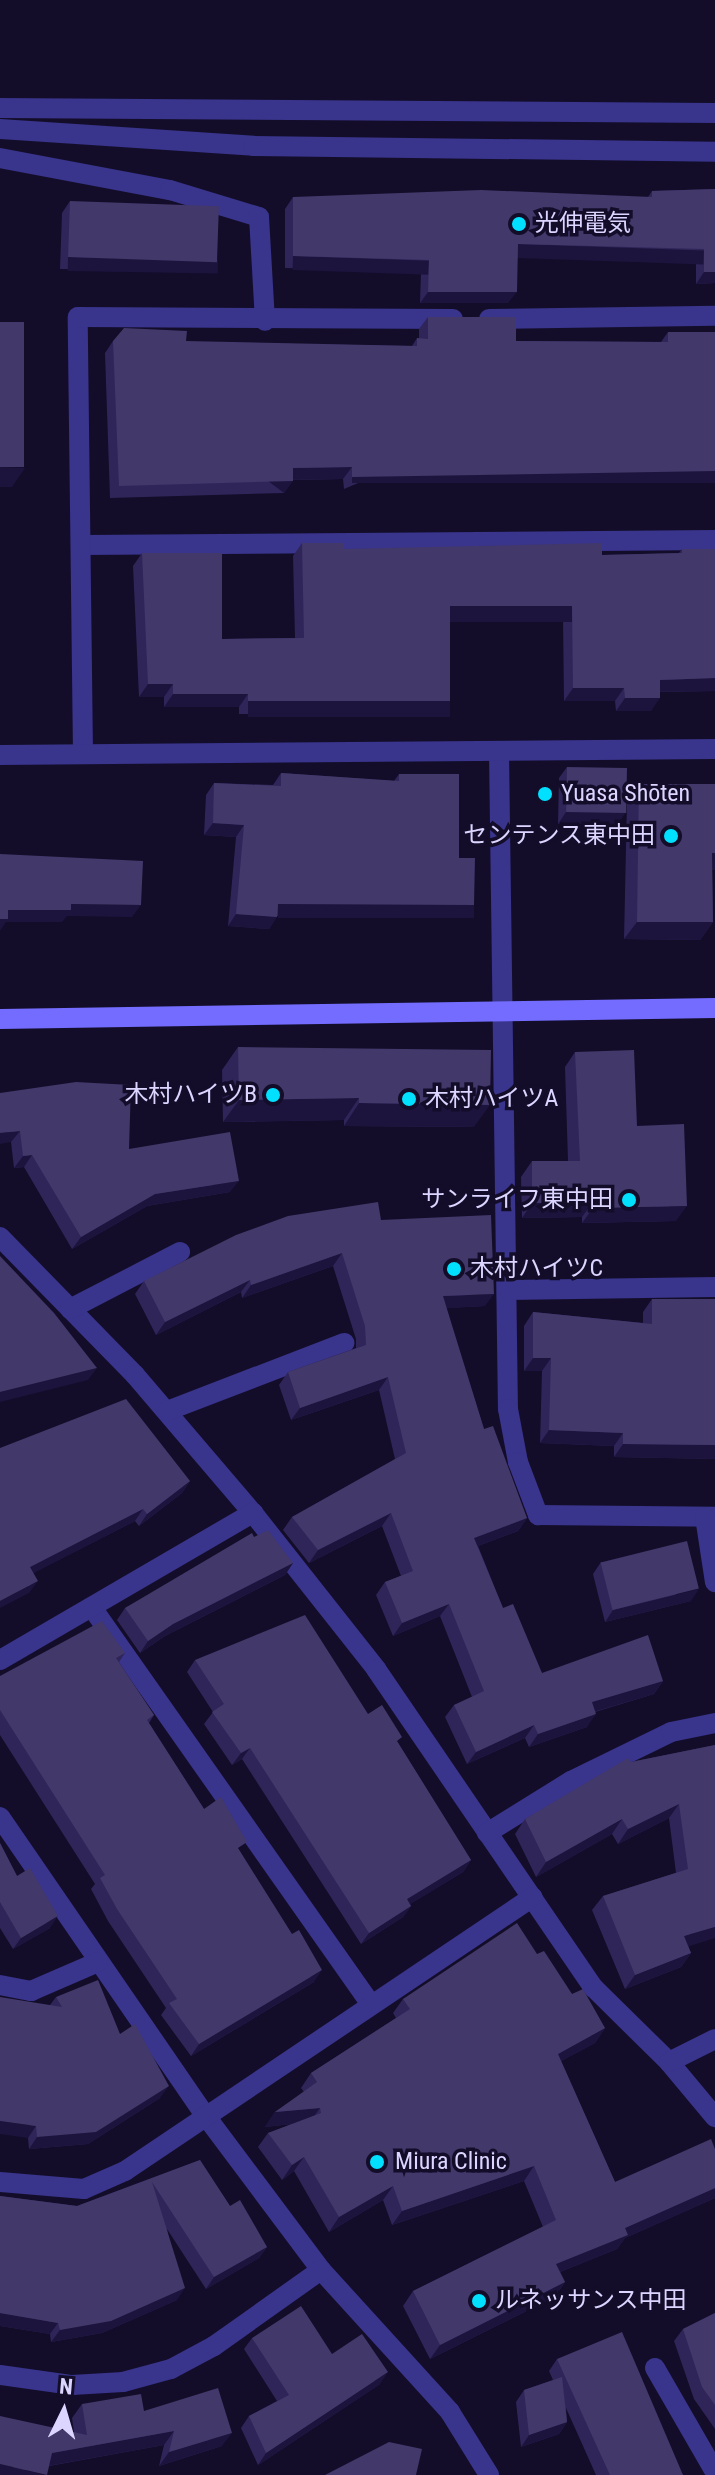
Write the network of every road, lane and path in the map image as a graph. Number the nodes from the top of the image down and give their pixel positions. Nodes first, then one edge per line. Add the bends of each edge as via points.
1 (0, 108) edge
2 (715, 113) edge
3 (0, 129) edge
4 (715, 152) edge
5 (0, 158) edge
6 (715, 316) edge
7 (265, 321) junction
8 (715, 540) edge
9 (83, 545) junction
10 (715, 749) edge
11 (499, 752) junction
12 (83, 754) junction
13 (0, 755) edge
14 (715, 1008) edge
15 (504, 1011) junction
16 (0, 1019) edge
17 (0, 1237) edge
18 (180, 1252) dead end
19 (715, 1287) edge
20 (508, 1290) junction
21 (70, 1309) junction
22 (344, 1343) dead end
23 (167, 1411) junction
24 (253, 1513) junction
25 (710, 1517) edge
26 (715, 1582) edge
27 (93, 1609) junction
28 (0, 1660) edge
29 (715, 1723) edge
30 (0, 1817) edge
31 (487, 1833) junction
32 (532, 1897) junction
33 (98, 1962) junction
34 (0, 1985) edge
35 (370, 2003) junction
36 (715, 2039) edge
37 (669, 2062) junction
38 (205, 2115) junction
39 (715, 2117) edge
40 (0, 2182) edge
41 (321, 2270) junction
42 (655, 2368) dead end
43 (0, 2375) edge
44 (715, 2472) edge
45 (489, 2475) edge

1 - 2 street
3 - 4 street via 253,146
5 - 7 street via 170,190 259,217
6 - 7 street
7 - 9 street via 78,317
8 - 9 street
9 - 12 street
10 - 11 street
11 - 12 street
11 - 15 street
12 - 13 street
14 - 15 street
15 - 16 street
15 - 20 street
17 - 21 street
18 - 21 street
19 - 20 street
20 - 25 street via 508,1409 518,1462 538,1515
21 - 23 street
22 - 23 street
23 - 24 street
24 - 27 street
24 - 31 street via 376,1669
25 - 26 street
27 - 28 street
27 - 35 street
29 - 31 street via 671,1732 571,1781
30 - 33 street
31 - 32 street
32 - 35 street
32 - 37 street via 594,1988
33 - 34 street via 31,1991
33 - 38 street
35 - 38 street
36 - 37 street
37 - 39 street
38 - 40 street via 125,2171 84,2189
38 - 41 street
41 - 43 street via 214,2346 171,2369 123,2382 72,2385
41 - 45 street via 450,2412
42 - 44 street

